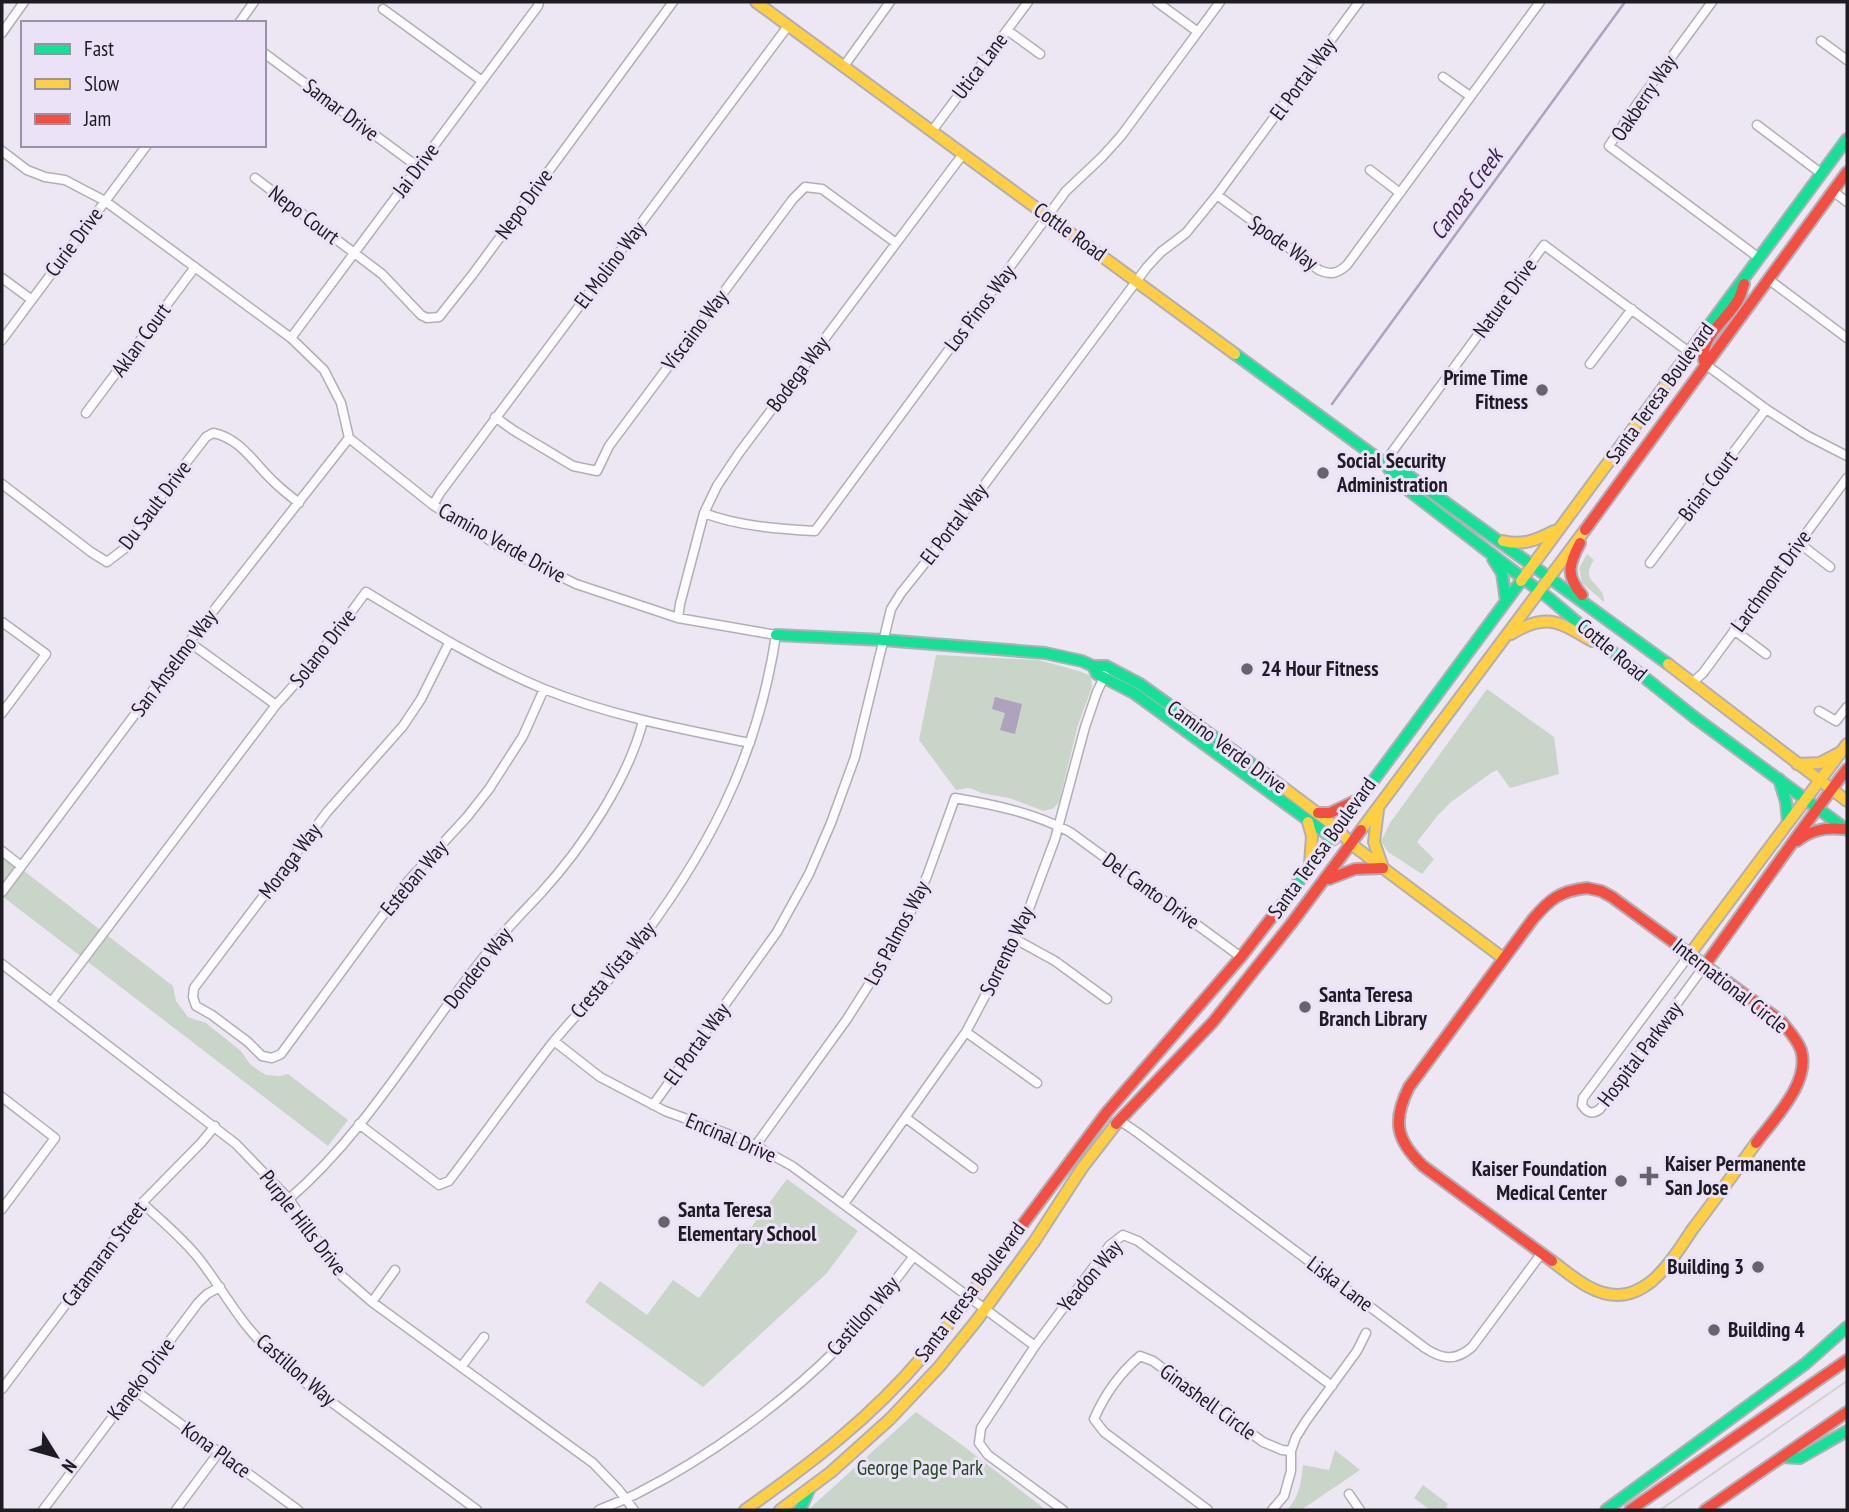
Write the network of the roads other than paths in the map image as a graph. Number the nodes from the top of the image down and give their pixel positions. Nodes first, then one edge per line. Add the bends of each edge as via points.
1 (24, 2) edge
2 (254, 2) edge
3 (539, 2) edge
4 (673, 2) edge
5 (756, 2) edge
6 (890, 2) edge
7 (1028, 2) edge
8 (1157, 2) edge
9 (1220, 2) edge
10 (1359, 2) edge
11 (1540, 2) edge
12 (1712, 2) edge
13 (383, 9) dead end
14 (240, 21) edge
15 (789, 26) junction
16 (1007, 30) junction
17 (1198, 32) junction
18 (2, 33) edge
19 (1821, 41) dead end
20 (266, 54) edge
21 (1040, 54) dead end
22 (1847, 60) edge
23 (844, 65) junction
24 (1443, 77) dead end
25 (482, 81) junction
26 (1471, 96) junction
27 (1757, 125) dead end
28 (932, 131) junction
29 (1847, 139) edge
30 (146, 147) edge
31 (2, 151) edge
32 (963, 154) junction
33 (418, 167) junction
34 (1370, 170) dead end
35 (1847, 172) edge
36 (1822, 174) junction
37 (255, 178) dead end
38 (1833, 191) junction
39 (1400, 192) junction
40 (1217, 195) junction
41 (105, 201) junction
42 (1847, 202) edge
43 (1048, 216) junction
44 (896, 243) junction
45 (354, 252) junction
46 (1759, 258) junction
47 (195, 267) junction
48 (1749, 272) junction
49 (2, 278) edge
50 (1768, 279) junction
51 (1136, 281) junction
52 (32, 300) junction
53 (1632, 309) junction
54 (291, 338) junction
55 (1847, 338) edge
56 (2, 340) edge
57 (1689, 352) junction
58 (1705, 363) junction
59 (1590, 364) dead end
60 (1766, 410) junction
61 (86, 413) dead end
62 (495, 417) junction
63 (349, 438) junction
64 (1847, 456) edge
65 (1384, 463) junction
66 (1847, 478) edge
67 (2, 484) edge
68 (299, 503) junction
69 (433, 505) junction
70 (704, 513) junction
71 (1587, 527) junction
72 (1559, 529) junction
73 (1494, 537) junction
74 (1799, 543) junction
75 (1484, 549) junction
76 (1650, 563) dead end
77 (1533, 565) junction
78 (1830, 566) dead end
79 (1549, 577) junction
80 (1523, 578) junction
81 (1539, 591) junction
82 (1506, 601) junction
83 (1601, 615) junction
84 (678, 618) junction
85 (2, 622) edge
86 (1734, 631) junction
87 (776, 635) junction
88 (1503, 639) junction
89 (883, 640) junction
90 (189, 642) junction
91 (449, 643) junction
92 (1610, 650) junction
93 (1766, 654) dead end
94 (1105, 672) junction
95 (1693, 682) junction
96 (544, 689) junction
97 (276, 705) junction
98 (1847, 707) edge
99 (1819, 711) dead end
100 (2, 713) edge
101 (643, 721) junction
102 (750, 743) junction
103 (1844, 748) edge
104 (1797, 764) junction
105 (1847, 769) edge
106 (1779, 779) junction
107 (1819, 781) junction
108 (1830, 789) junction
109 (1805, 799) junction
110 (1358, 800) junction
111 (1847, 801) edge
112 (1379, 807) junction
113 (1817, 807) junction
114 (1318, 813) junction
115 (1308, 822) junction
116 (1788, 822) junction
117 (1059, 826) junction
118 (1847, 830) edge
119 (1333, 833) junction
120 (1351, 844) junction
121 (2, 851) edge
122 (1786, 853) junction
123 (21, 866) junction
124 (1310, 866) junction
125 (1383, 869) junction
126 (1323, 882) junction
127 (2, 892) edge
128 (1015, 939) junction
129 (1690, 954) junction
130 (1241, 957) junction
131 (1503, 958) junction
132 (2, 964) edge
133 (1705, 965) junction
134 (1107, 999) dead end
135 (52, 1001) junction
136 (967, 1031) junction
137 (554, 1041) junction
138 (272, 1058) joint
139 (1037, 1083) dead end
140 (2, 1097) edge
141 (653, 1105) junction
142 (906, 1118) junction
143 (1119, 1120) junction
144 (359, 1124) junction
145 (215, 1126) junction
146 (756, 1145) junction
147 (973, 1168) dead end
148 (289, 1199) junction
149 (142, 1203) junction
150 (844, 1204) junction
151 (2, 1209) edge
152 (1541, 1254) junction
153 (914, 1256) junction
154 (395, 1270) dead end
155 (220, 1287) junction
156 (968, 1297) junction
157 (372, 1301) junction
158 (985, 1309) junction
159 (1847, 1327) edge
160 (1366, 1333) dead end
161 (484, 1337) dead end
162 (1035, 1346) junction
163 (1847, 1360) edge
164 (461, 1367) junction
165 (1332, 1386) junction
166 (2, 1389) edge
167 (133, 1389) junction
168 (1847, 1412) edge
169 (1847, 1431) edge
170 (1291, 1451) junction
171 (219, 1452) junction
172 (1782, 1457) junction
173 (810, 1489) junction
174 (1349, 1494) dead end
175 (625, 1499) junction
176 (43, 1510) edge
177 (176, 1510) edge
178 (298, 1510) edge
179 (478, 1510) edge
180 (599, 1510) edge
181 (634, 1510) edge
182 (748, 1510) edge
183 (780, 1510) edge
184 (800, 1510) edge
185 (1063, 1510) edge
186 (1208, 1510) edge
187 (1272, 1510) edge
188 (1360, 1510) edge
189 (1606, 1510) edge
190 (1630, 1510) edge
191 (1705, 1510) edge

1 - 18 street
2 - 14 street
3 - 25 street, Jai Drive
4 - 45 street, Nepo Drive via 439,317 421,315
5 - 15 main road, Cottle Road
6 - 23 street
7 - 16 street, Utica Lane
8 - 17 street
9 - 17 street, Los Pinos Way
10 - 40 street, El Portal Way
11 - 26 street, Spode Way
12 - 46 street, Oakberry Way via 1609,146
13 - 25 street
15 - 23 main road, Cottle Road
15 - 62 street, El Molino Way
16 - 21 street
16 - 28 street, Utica Lane
17 - 43 street, Los Pinos Way via 1121,136 1066,191
19 - 22 street
20 - 33 street, Samar Drive
23 - 28 main road, Cottle Road
24 - 26 street
25 - 33 street, Jai Drive
26 - 39 street, Spode Way
27 - 36 street
28 - 32 main road, Cottle Road
29 - 36 main road, Santa Teresa Boulevard
30 - 41 street, Curie Drive
31 - 41 street via 27,170 65,180
32 - 43 main road, Cottle Road
32 - 44 street, Bodega Way
33 - 45 street, Jai Drive
34 - 39 street
35 - 38 main road, Santa Teresa Boulevard
36 - 46 main road, Santa Teresa Boulevard
37 - 45 street, Nepo Court
38 - 42 street
38 - 50 main road, Santa Teresa Boulevard
39 - 40 street, Spode Way via 1347,265 1334,274 1319,270
40 - 51 street, El Portal Way
41 - 47 street
41 - 52 street, Curie Drive
43 - 51 main road, Cottle Road
43 - 70 street, Los Pinos Way via 815,531
44 - 62 street, Viscaino Way via 822,189 805,187 609,446 597,471 573,466
44 - 70 street, Bodega Way via 739,453
45 - 54 street, Jai Drive
46 - 48 main road, Santa Teresa Boulevard
47 - 54 street
47 - 61 street, Aklan Court
48 - 57 main road, Santa Teresa Boulevard
48 - 58 main road via 1738,300 1705,344
49 - 52 street
50 - 55 street
50 - 58 main road, Santa Teresa Boulevard
51 - 65 main road, Cottle Road
51 - 89 street, El Portal Way via 901,593 891,609
52 - 56 street, Curie Drive
53 - 57 street, Nature Drive
53 - 59 street
53 - 65 street, Nature Drive via 1544,244
54 - 63 street via 324,370 341,403
57 - 72 main road, Santa Teresa Boulevard
58 - 60 street
58 - 71 main road, Santa Teresa Boulevard
60 - 64 street
60 - 76 street, Brian Court
62 - 69 street, El Molino Way
63 - 68 street, San Anselmo Way
63 - 69 street, Camino Verde Drive
65 - 73 main road, Cottle Road
65 - 75 main road, Cottle Road via 1399,483
66 - 74 street, Larchmont Drive
67 - 68 street, Du Sault Drive via 107,562 124,549 213,433 237,443
68 - 90 street, San Anselmo Way
69 - 84 street, Camino Verde Drive via 499,546 576,584
70 - 84 street, Bodega Way
71 - 79 main road, Santa Teresa Boulevard
71 - 83 main road via 1570,576
72 - 73 main road via 1525,544
72 - 77 main road, Santa Teresa Boulevard
73 - 77 main road, Cottle Road
74 - 78 street
74 - 86 street, Larchmont Drive
75 - 80 main road, Cottle Road
75 - 82 main road via 1500,567
77 - 79 main road, Cottle Road
77 - 80 main road, Santa Teresa Boulevard
79 - 81 main road, Santa Teresa Boulevard
79 - 83 main road, Cottle Road
80 - 81 main road, Cottle Road
80 - 82 main road, Santa Teresa Boulevard
81 - 88 main road, Santa Teresa Boulevard
81 - 92 main road, Cottle Road
82 - 110 main road, Santa Teresa Boulevard
83 - 95 main road, Cottle Road
84 - 87 street, Camino Verde Drive
85 - 100 street via 46,654
86 - 93 street
86 - 95 street, Larchmont Drive
87 - 89 main road, Camino Verde Drive
87 - 102 street, Cresta Vista Way
88 - 92 main road via 1529,623 1546,620
88 - 112 main road, Santa Teresa Boulevard
89 - 94 main road, Camino Verde Drive via 1045,653 1101,665
89 - 141 street, El Portal Way via 855,757 809,874 777,932
90 - 97 street
90 - 123 street, San Anselmo Way
91 - 96 street, Solano Drive
91 - 97 street, Solano Drive via 366,592 315,662
91 - 138 street, Moraga Way via 403,726 327,812 194,988 196,1006 262,1056
92 - 106 main road, Cottle Road
94 - 114 main road, Camino Verde Drive via 1140,684
94 - 115 main road, Camino Verde Drive
94 - 117 street, Sorrento Way
95 - 104 main road, Cottle Road
96 - 101 street, Solano Drive
96 - 138 street, Esteban Way via 523,736 489,789 408,881 281,1054
97 - 135 street, Solano Drive
98 - 99 street via 1836,722
101 - 102 street, Solano Drive
101 - 144 street, Dondero Way via 620,779 592,828 491,948
102 - 137 street, Cresta Vista Way via 732,792 674,894 626,960
103 - 104 main road via 1819,763
103 - 107 main road, Hospital Parkway
104 - 107 main road, Cottle Road
105 - 108 main road, Hospital Parkway
106 - 109 main road, Cottle Road
106 - 116 main road
107 - 108 main road, Cottle Road
107 - 109 main road, Hospital Parkway
108 - 111 main road, Cottle Road
108 - 113 main road, Hospital Parkway
109 - 113 main road, Cottle Road
109 - 116 main road, Hospital Parkway
110 - 114 main road via 1330,813
110 - 119 main road, Santa Teresa Boulevard
112 - 120 main road, Santa Teresa Boulevard
112 - 125 main road via 1374,842
113 - 118 main road, Cottle Road
113 - 122 main road, Hospital Parkway
114 - 119 main road, Camino Verde Drive
115 - 119 main road, Camino Verde Drive
115 - 124 main road
116 - 129 main road, Hospital Parkway
117 - 128 street, Sorrento Way
117 - 130 street, Del Canto Drive
117 - 146 street, Los Palmos Way via 1001,806 955,798 927,876 882,964 848,1019
118 - 122 main road via 1813,830
119 - 120 main road, Camino Verde Drive
119 - 124 main road, Santa Teresa Boulevard
120 - 125 main road, Camino Verde Drive
120 - 126 main road, Santa Teresa Boulevard
121 - 123 street
122 - 133 main road, Hospital Parkway
123 - 127 street, San Anselmo Way
124 - 130 main road, Santa Teresa Boulevard
125 - 126 main road via 1354,867
125 - 131 main road, Camino Verde Drive
126 - 143 main road, Santa Teresa Boulevard via 1213,1022
128 - 134 street
128 - 136 street, Sorrento Way
129 - 131 main road, International Circle via 1612,897 1587,888 1570,889 1554,897
129 - 133 main road, International Circle
129 - 133 street, Hospital Parkway via 1583,1098 1586,1111 1600,1109
130 - 156 main road, Santa Teresa Boulevard via 1107,1112
131 - 152 main road, International Circle via 1409,1087 1399,1107 1398,1130 1423,1166
132 - 135 street, Purple Hills Drive
133 - 152 main road, International Circle via 1782,1022 1797,1039 1803,1060 1798,1084 1669,1262 1642,1289 1633,1294 1604,1295
135 - 145 street, Purple Hills Drive
136 - 139 street
136 - 142 street, Sorrento Way
137 - 141 street, Encinal Drive via 600,1077
137 - 144 street, Cresta Vista Way via 449,1181 439,1185
140 - 151 street via 54,1138
141 - 146 street, Encinal Drive
142 - 147 street
142 - 150 street, Sorrento Way
143 - 152 street, Liska Lane via 1425,1348 1446,1358 1472,1347
143 - 158 main road, Santa Teresa Boulevard
144 - 148 street, Dondero Way via 327,1164
145 - 148 street, Purple Hills Drive
145 - 149 street, Catamaran Street
146 - 150 street, Encinal Drive
148 - 157 street, Purple Hills Drive via 342,1276
149 - 155 street, Castillon Way via 187,1245
149 - 166 street, Catamaran Street
150 - 153 street, Encinal Drive
153 - 156 street, Encinal Drive
153 - 175 street, Castillon Way via 841,1345 805,1380 726,1440
154 - 157 street
155 - 167 street, Kaneko Drive via 198,1303
155 - 179 street, Castillon Way via 281,1363
156 - 158 street, Encinal Drive
156 - 182 main road, Santa Teresa Boulevard via 923,1356 870,1412
157 - 164 street, Purple Hills Drive
158 - 162 street, Encinal Drive
158 - 173 main road, Santa Teresa Boulevard via 906,1403
159 - 189 main road via 1805,1364
160 - 165 street
161 - 164 street
162 - 165 street, Yeadon Way via 1111,1245 1124,1235
162 - 185 street, Yeadon Way via 981,1428 979,1443 988,1455
163 - 190 main road
164 - 175 street, Purple Hills Drive via 593,1463
165 - 170 street via 1306,1420
167 - 171 street, Kona Place
167 - 176 street, Kaneko Drive
168 - 172 main road
169 - 172 main road via 1800,1458
170 - 186 street, Ginashell Circle via 1263,1442 1140,1356 1100,1404 1094,1419 1104,1432
170 - 187 street via 1292,1471 1284,1496
171 - 177 street
171 - 178 street, Kona Place
172 - 191 main road
173 - 183 main road, Santa Teresa Boulevard
173 - 184 main road
174 - 188 street
175 - 180 street, Castillon Way
175 - 181 street, Purple Hills Drive

